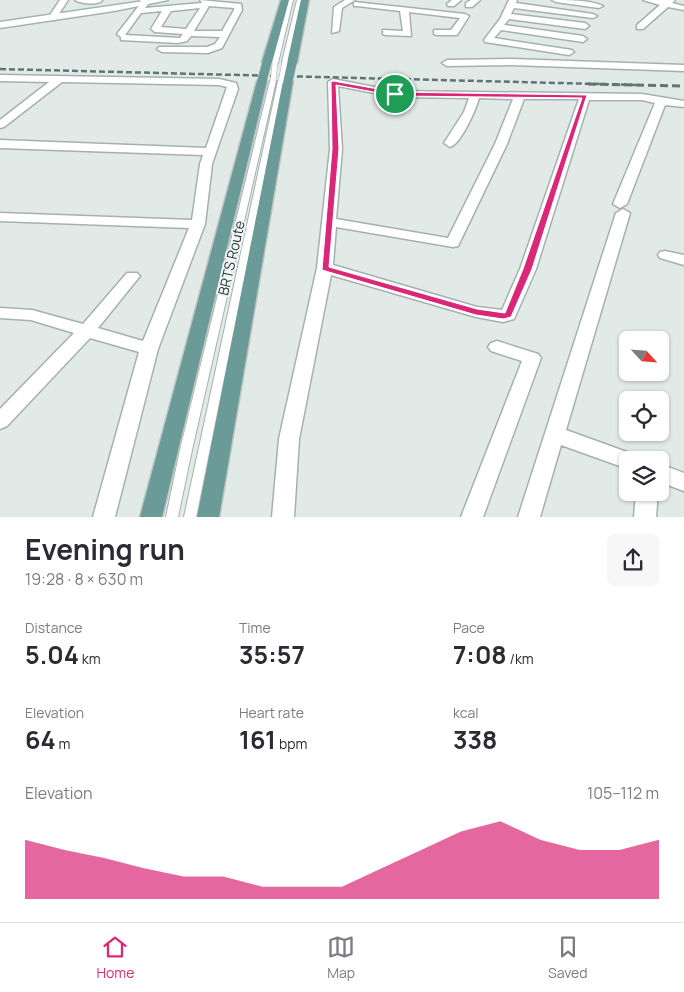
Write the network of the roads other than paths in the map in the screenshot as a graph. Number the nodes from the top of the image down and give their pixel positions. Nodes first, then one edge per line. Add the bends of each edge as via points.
1 (64, 0) edge
2 (79, 0) edge
3 (164, 0) edge
4 (284, 0) edge
5 (291, 0) edge
6 (299, 0) edge
7 (305, 0) edge
8 (556, 0) edge
9 (647, 0) edge
10 (98, 1) dead end
11 (353, 1) edge
12 (144, 2) edge
13 (512, 2) edge
14 (669, 2) edge
15 (205, 3) edge
16 (599, 6) dead end
17 (684, 8) edge
18 (404, 9) junction
19 (367, 10) dead end
20 (139, 11) junction
21 (165, 13) junction
22 (506, 16) junction
23 (593, 16) dead end
24 (52, 18) junction
25 (196, 18) junction
26 (0, 25) edge
27 (586, 26) dead end
28 (498, 27) junction
29 (640, 27) dead end
30 (335, 31) dead end
31 (386, 32) dead end
32 (437, 32) dead end
33 (186, 35) junction
34 (223, 37) junction
35 (583, 39) dead end
36 (488, 40) junction
37 (162, 49) dead end
38 (570, 52) dead end
39 (271, 62) junction
40 (289, 62) junction
41 (481, 62) junction
42 (447, 63) dead end
43 (684, 68) edge
44 (0, 78) edge
45 (58, 80) junction
46 (276, 81) junction
47 (475, 95) junction
48 (520, 96) junction
49 (585, 96) junction
50 (661, 101) junction
51 (684, 104) edge
52 (0, 126) edge
53 (450, 143) dead end
54 (0, 144) edge
55 (210, 152) junction
56 (0, 217) edge
57 (329, 222) junction
58 (198, 224) junction
59 (665, 255) dead end
60 (684, 260) edge
61 (325, 268) junction
62 (132, 276) dead end
63 (0, 313) edge
64 (86, 331) junction
65 (497, 348) dead end
66 (149, 349) junction
67 (0, 421) edge
68 (555, 434) junction
69 (619, 458) edge
70 (669, 476) edge
71 (684, 482) edge
72 (647, 501) edge
73 (104, 517) edge
74 (151, 517) edge
75 (172, 517) edge
76 (190, 517) edge
77 (208, 517) edge
78 (283, 517) edge
79 (472, 517) edge
80 (529, 517) edge
81 (645, 517) edge

1 - 24 street
2 - 10 street
3 - 12 street
4 - 39 main road
5 - 39 lane
6 - 40 lane
7 - 40 main road
8 - 16 street
9 - 14 street
11 - 18 street
11 - 19 street
11 - 30 street via 338,7
12 - 20 street
12 - 24 street
13 - 22 street
13 - 23 street
14 - 17 street
14 - 29 street
15 - 21 street
15 - 25 street
15 - 34 street via 238,6 226,24
18 - 31 street via 408,34
18 - 32 street via 465,16 454,33
20 - 21 street
20 - 33 street via 122,36
21 - 25 street
21 - 33 street via 154,30
22 - 27 street
22 - 28 street
24 - 26 street
25 - 33 street
28 - 35 street
28 - 36 street
33 - 34 street
34 - 37 street via 219,46 208,50
36 - 38 street
36 - 41 street
39 - 46 main road, bridge
40 - 46 main road, bridge
41 - 42 street
41 - 43 street
44 - 45 street
45 - 52 street
45 - 55 street via 228,83 233,89
46 - 74 main road
46 - 75 lane, BRTS Route
46 - 76 lane, BRTS Route
46 - 77 main road
47 - 48 street
47 - 53 street via 469,112
47 - 57 street via 395,94 333,82 336,149
48 - 49 street
48 - 57 street via 501,144 453,243
49 - 50 street via 642,97
49 - 61 street via 528,269 508,315 476,312
50 - 51 street
50 - 68 street via 621,209
54 - 55 street
55 - 58 street
56 - 58 street
57 - 61 street
58 - 66 street
59 - 60 street
61 - 78 street via 290,439
62 - 64 street
63 - 64 street via 32,315
64 - 66 street
64 - 67 street
65 - 79 street via 532,358
66 - 73 street
68 - 69 street
68 - 80 street
70 - 71 street
72 - 81 street

